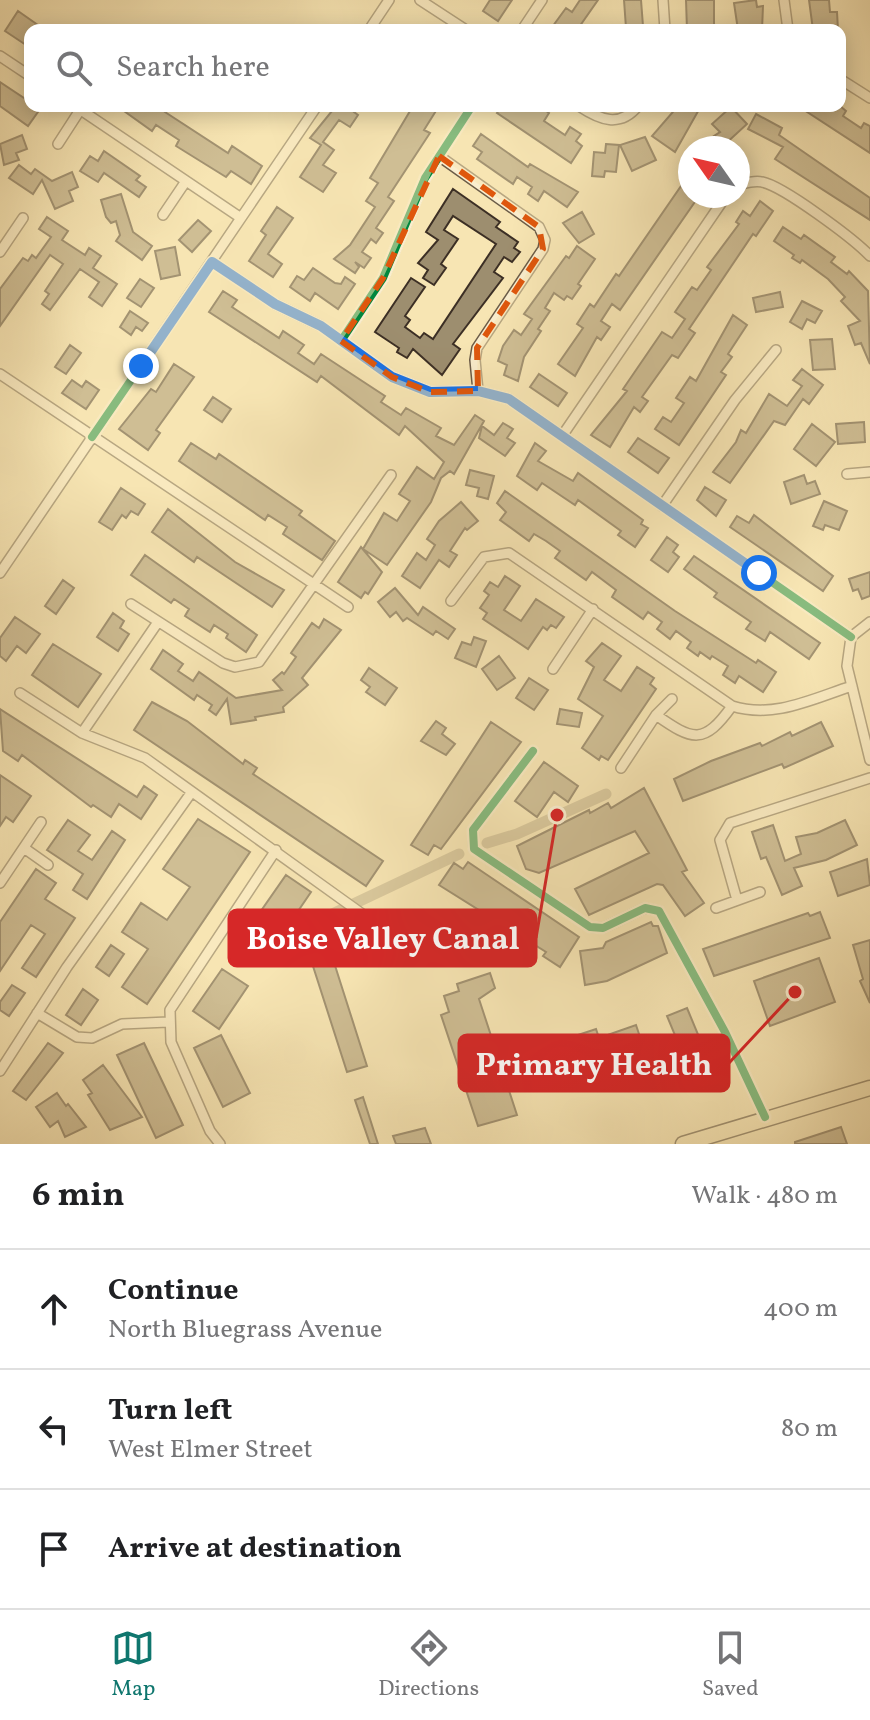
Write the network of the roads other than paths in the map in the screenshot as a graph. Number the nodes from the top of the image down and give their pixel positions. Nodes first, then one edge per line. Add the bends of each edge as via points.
1 (389, 0) edge
2 (420, 0) edge
3 (542, 0) edge
4 (663, 0) edge
5 (784, 0) edge
6 (373, 24) edge
7 (457, 24) edge
8 (526, 24) edge
9 (665, 24) edge
10 (787, 24) edge
11 (0, 56) edge
12 (24, 72) edge
13 (846, 83) edge
14 (870, 98) edge
15 (76, 112) edge
16 (84, 112) edge
17 (313, 112) edge
18 (468, 112) edge
19 (588, 112) edge
20 (633, 112) edge
21 (58, 144) dead end
22 (439, 156) junction
23 (186, 181) junction
24 (750, 181) edge
25 (718, 208) edge
26 (163, 215) dead end
27 (23, 218) dead end
28 (241, 218) junction
29 (0, 252) edge
30 (870, 256) edge
31 (212, 262) junction
32 (341, 341) junction
33 (776, 350) dead end
34 (0, 374) edge
35 (478, 391) junction
36 (562, 436) junction
37 (92, 437) junction
38 (870, 472) edge
39 (847, 474) dead end
40 (391, 475) dead end
41 (662, 506) junction
42 (0, 573) edge
43 (315, 585) junction
44 (451, 601) dead end
45 (131, 604) dead end
46 (348, 607) dead end
47 (593, 609) junction
48 (158, 622) junction
49 (870, 622) edge
50 (851, 637) junction
51 (553, 669) dead end
52 (852, 686) junction
53 (20, 693) dead end
54 (672, 699) dead end
55 (732, 706) junction
56 (656, 715) junction
57 (82, 733) junction
58 (533, 751) dead end
59 (870, 760) edge
60 (621, 768) dead end
61 (870, 778) edge
62 (191, 793) junction
63 (41, 822) dead end
64 (24, 848) junction
65 (276, 850) junction
66 (48, 865) dead end
67 (0, 883) edge
68 (760, 892) dead end
69 (737, 900) junction
70 (716, 908) dead end
71 (365, 916) dead end
72 (37, 1013) junction
73 (168, 1022) junction
74 (0, 1071) edge
75 (870, 1088) edge
76 (765, 1117) junction
77 (220, 1144) edge
78 (683, 1144) edge

1 - 6 street
2 - 7 street
3 - 8 street
4 - 9 street
5 - 10 street
11 - 12 street
13 - 14 street
15 - 21 street
16 - 23 street
17 - 28 street
18 - 22 street
19 - 20 street via 613,121
22 - 32 street via 383,278
22 - 35 street via 539,227 545,240 477,348
23 - 26 street
23 - 28 street
24 - 30 street via 772,186
25 - 36 street
27 - 29 street
28 - 31 street
31 - 32 street
31 - 37 street
32 - 35 street via 392,377 430,392
33 - 41 street
34 - 37 street
35 - 36 street via 509,399
36 - 41 street
37 - 42 street
37 - 43 street
38 - 39 street
40 - 43 street
41 - 50 street
43 - 46 street
43 - 48 street via 259,662 247,667 223,663
44 - 47 street via 484,557 509,553
45 - 48 street
47 - 51 street
47 - 55 street
48 - 57 street
49 - 50 street
50 - 52 street via 847,666
52 - 55 street via 776,711
52 - 59 street
53 - 57 street
54 - 56 street
55 - 56 street via 716,729 695,737
56 - 60 street
57 - 62 street via 145,758
58 - 76 street via 473,830 474,849 590,927 603,928 645,908 659,911
61 - 69 street via 730,823 720,840
62 - 65 street
62 - 72 street
63 - 64 street
64 - 66 street
64 - 67 street
65 - 71 street
65 - 73 street via 176,998
68 - 69 street
69 - 70 street
72 - 73 street via 77,1037 92,1038 122,1024
72 - 74 street
73 - 77 street via 171,1042
75 - 76 main road
76 - 78 main road

